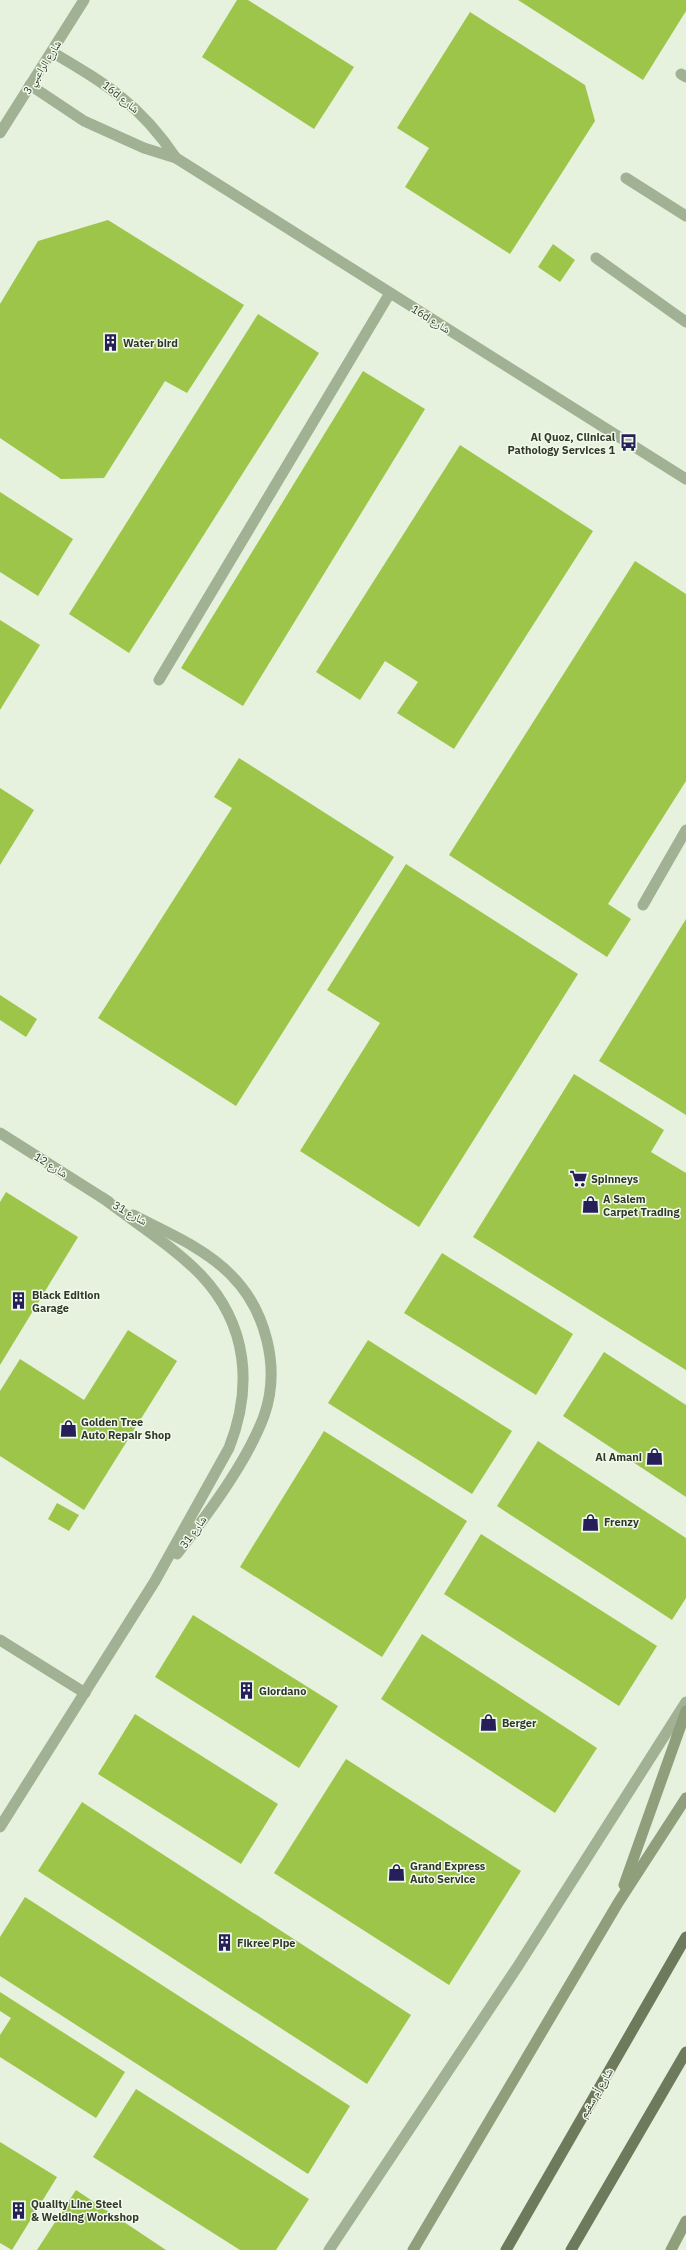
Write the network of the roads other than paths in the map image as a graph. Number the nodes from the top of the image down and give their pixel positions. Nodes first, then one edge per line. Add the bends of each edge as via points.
1 (84, 0) edge
2 (52, 52) junction
3 (30, 85) junction
4 (0, 134) edge
5 (176, 158) junction
6 (626, 178) dead end
7 (686, 216) edge
8 (596, 258) dead end
9 (390, 293) junction
10 (686, 322) edge
11 (686, 479) edge
12 (159, 680) dead end
13 (686, 830) edge
14 (643, 905) dead end
15 (0, 1133) edge
16 (103, 1198) junction
17 (155, 1581) junction
18 (0, 1640) edge
19 (85, 1693) junction
20 (686, 1702) edge
21 (686, 1711) edge
22 (686, 1798) edge
23 (0, 1827) edge
24 (618, 1903) junction
25 (686, 1937) edge
26 (686, 2052) edge
27 (686, 2221) edge
28 (329, 2250) edge
29 (413, 2250) edge
30 (506, 2250) edge
31 (571, 2250) edge
32 (671, 2250) edge

1 - 2 street, شارع الراعبي 3
2 - 3 street, شارع الراعبي 3
2 - 5 street, 16d شارع via 105,83 130,103 163,138
3 - 4 street, شارع الراعبي 3
3 - 5 street, 16d شارع via 84,122 144,148
5 - 9 street, 16d شارع
6 - 7 street
8 - 10 street
9 - 11 street, 16d شارع
9 - 12 street
13 - 14 street
15 - 16 street, شارع 12
16 - 17 street, شارع 31 via 201,1275 228,1313 242,1357 243,1403 229,1448
16 - 17 street, شارع 31 via 197,1249 232,1275 256,1310 269,1351 269,1394 256,1434 203,1519
17 - 19 street, شارع 31
18 - 19 street
19 - 23 street, شارع 31
20 - 28 street via 518,1966
21 - 24 main road
22 - 24 main road
24 - 29 main road
25 - 30 main road, شارع أم سقيم
26 - 31 main road
27 - 32 main road

